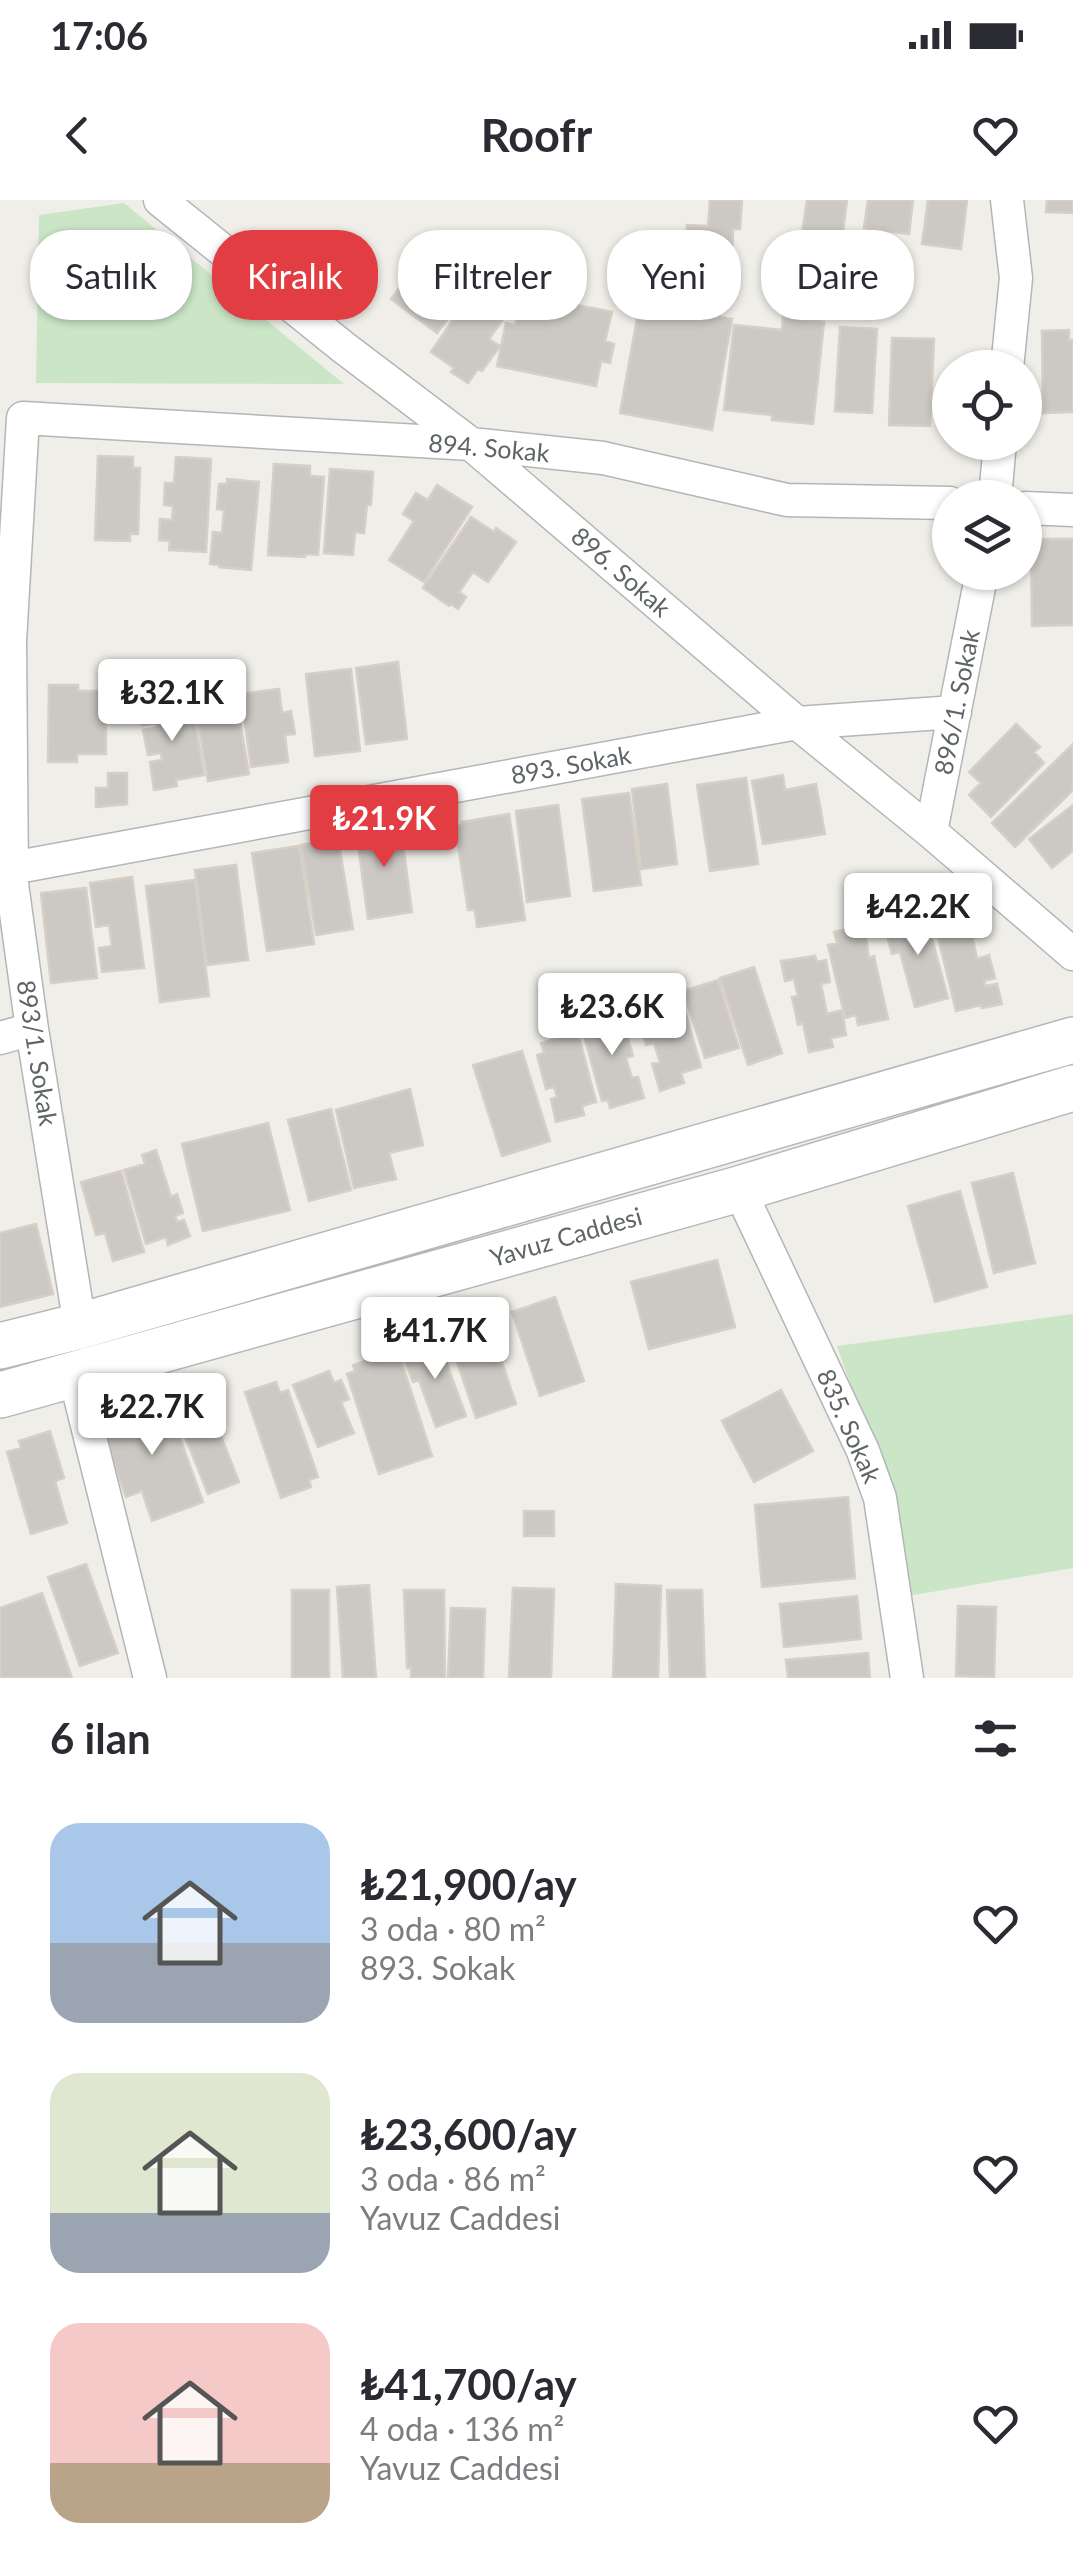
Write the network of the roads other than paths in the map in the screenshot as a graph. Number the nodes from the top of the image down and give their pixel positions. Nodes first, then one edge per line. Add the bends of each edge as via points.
1 (160, 200) edge
2 (1006, 200) edge
3 (1009, 350) edge
4 (24, 418) joint
5 (471, 444) junction
6 (932, 504) edge
7 (1042, 509) edge
8 (1073, 510) edge
9 (979, 590) edge
10 (955, 712) junction
11 (797, 723) junction
12 (932, 832) junction
13 (12, 868) junction
14 (1073, 954) edge
15 (32, 1028) junction
16 (0, 1038) edge
17 (1073, 1040) edge
18 (1073, 1088) edge
19 (739, 1188) junction
20 (80, 1326) junction
21 (0, 1346) edge
22 (74, 1373) junction
23 (0, 1396) edge
24 (150, 1678) edge
25 (907, 1678) edge

1 - 5 street, 896. Sokak
2 - 3 street via 1016,278
4 - 5 street, 894. Sokak
4 - 13 street, 893/1. Sokak via 10,641
5 - 6 street, 894. Sokak via 603,458 787,500
5 - 11 street, 896. Sokak
7 - 8 street
9 - 10 street, 896/1. Sokak
10 - 11 street, 893. Sokak
10 - 12 street, 896/1. Sokak
11 - 12 street, 896. Sokak
11 - 13 street, 893. Sokak
12 - 14 street, 896. Sokak
13 - 15 street, 893/1. Sokak
15 - 16 street
15 - 20 street, 893/1. Sokak
17 - 20 main road, Yavuz Caddesi
18 - 19 main road, Yavuz Caddesi
19 - 22 main road, Yavuz Caddesi
19 - 25 street, 835. Sokak via 880,1498
20 - 21 main road, Yavuz Caddesi
22 - 23 main road, Yavuz Caddesi
22 - 24 street

